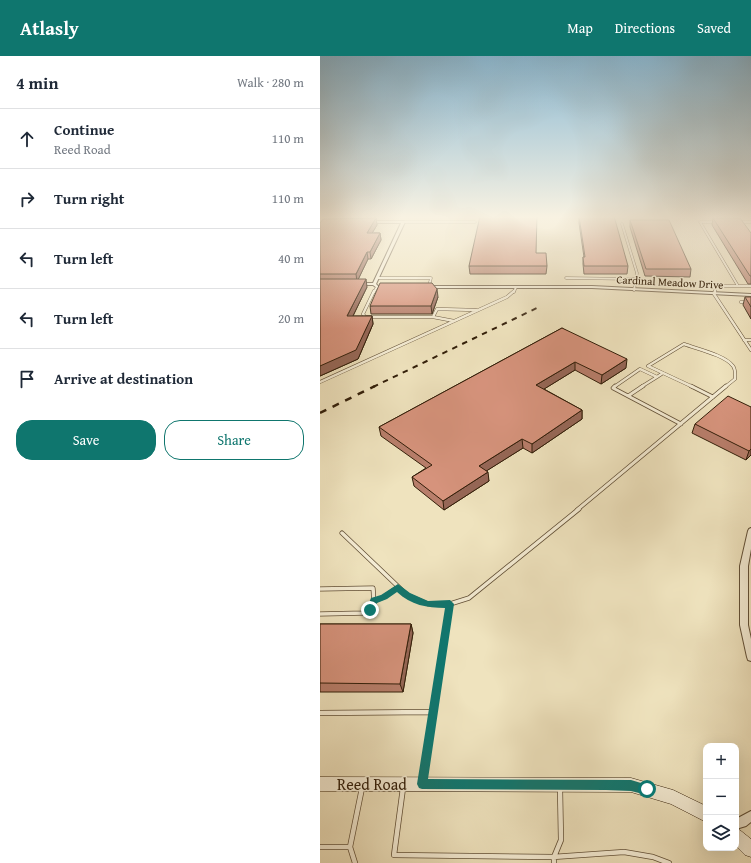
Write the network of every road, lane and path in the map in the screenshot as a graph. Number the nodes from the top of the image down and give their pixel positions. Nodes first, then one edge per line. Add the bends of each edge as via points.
1 (388, 254) edge
2 (631, 254) edge
3 (719, 254) edge
4 (377, 278) junction
5 (566, 278) dead end
6 (636, 279) junction
7 (351, 284) edge
8 (376, 286) junction
9 (738, 286) junction
10 (751, 286) edge
11 (392, 287) edge
12 (421, 287) edge
13 (429, 287) junction
14 (516, 287) junction
15 (634, 290) junction
16 (714, 294) junction
17 (751, 295) edge
18 (741, 302) dead end
19 (751, 302) edge
20 (476, 310) junction
21 (433, 318) junction
22 (454, 321) junction
23 (744, 340) junction
24 (751, 340) edge
25 (751, 350) edge
26 (663, 373) junction
27 (657, 377) junction
28 (320, 382) edge
29 (628, 396) junction
30 (713, 397) junction
31 (681, 424) junction
32 (751, 531) edge
33 (342, 534) dead end
34 (747, 567) edge
35 (398, 587) junction
36 (320, 590) edge
37 (374, 601) junction
38 (450, 604) junction
39 (320, 614) edge
40 (751, 657) edge
41 (433, 712) junction
42 (320, 713) edge
43 (320, 784) edge
44 (363, 784) junction
45 (404, 784) junction
46 (422, 784) junction
47 (560, 785) junction
48 (703, 812) edge
49 (751, 816) edge
50 (739, 823) edge
51 (739, 839) edge
52 (320, 847) edge
53 (350, 847) junction
54 (751, 849) edge
55 (554, 857) junction
56 (355, 863) edge
57 (554, 863) edge
58 (670, 863) edge

1 - 4 street
2 - 6 lane via 637,273
3 - 9 lane
4 - 8 street
4 - 13 lane via 431,278
5 - 6 lane
6 - 15 lane
7 - 8 street
8 - 11 street
8 - 21 lane via 363,314 365,317
9 - 10 lane
9 - 16 lane via 716,286
12 - 13 street, Cardinal Meadow Drive
13 - 14 street, Cardinal Meadow Drive
14 - 15 street, Cardinal Meadow Drive
14 - 20 lane via 507,297
15 - 16 street, Cardinal Meadow Drive
16 - 17 street, Cardinal Meadow Drive
16 - 23 lane
18 - 19 lane
20 - 21 lane via 437,309
20 - 22 lane
21 - 22 lane
22 - 28 lane
23 - 24 lane
23 - 25 lane
26 - 27 lane
26 - 30 lane
26 - 30 lane via 648,366 684,344 720,358 736,370 735,379
27 - 29 lane
27 - 29 lane via 640,369 612,388
29 - 31 lane
30 - 31 lane
31 - 38 lane via 469,598
32 - 34 street
33 - 35 lane
34 - 40 street via 744,625
35 - 37 lane
35 - 38 lane via 407,595 428,604
36 - 37 lane via 373,588
37 - 39 lane via 370,610 365,613
38 - 41 lane
41 - 42 lane
41 - 46 lane
43 - 44 street, Reed Road
44 - 45 street, Reed Road
44 - 53 lane
45 - 46 street, Reed Road
45 - 55 lane via 394,855
46 - 47 street, Reed Road
47 - 48 street, Reed Road via 631,785 673,797
47 - 55 lane via 561,840
49 - 50 street
51 - 54 street
52 - 53 lane
53 - 56 lane
55 - 57 lane
55 - 58 lane via 607,851 634,851

